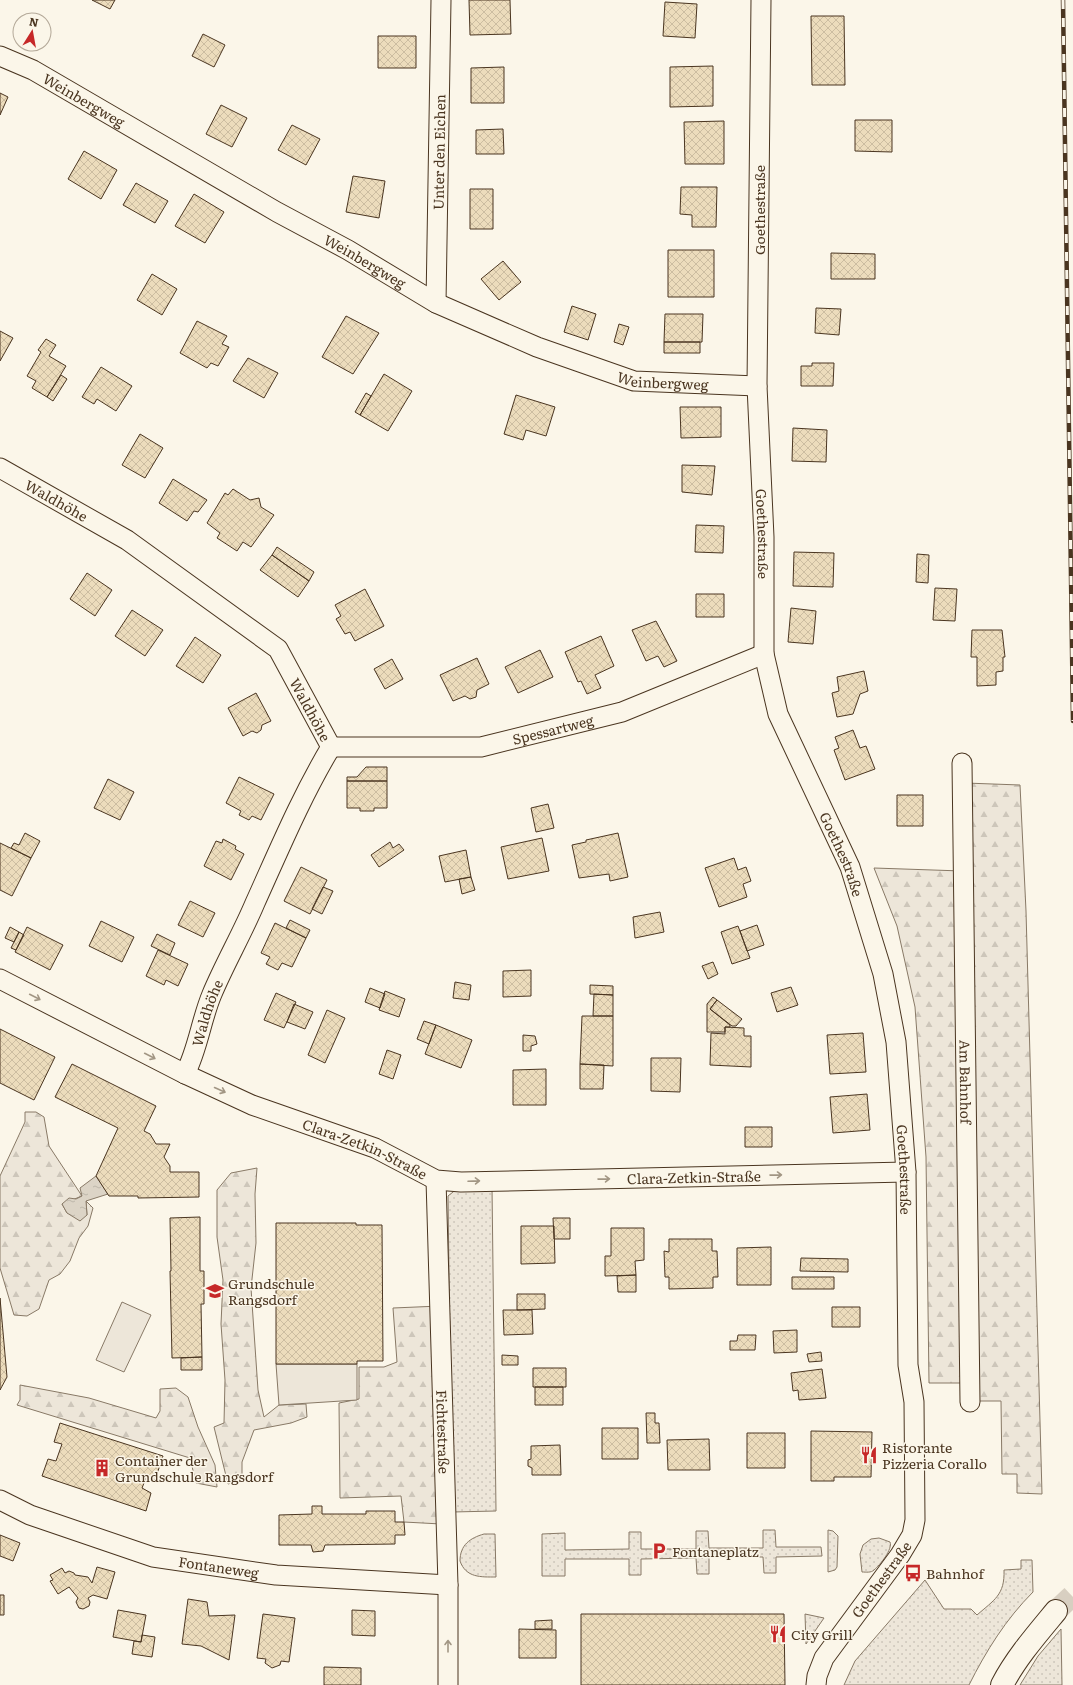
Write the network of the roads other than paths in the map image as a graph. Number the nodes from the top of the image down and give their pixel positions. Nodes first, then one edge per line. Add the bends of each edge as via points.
1 (441, 0) edge
2 (760, 0) edge
3 (0, 56) edge
4 (436, 303) junction
5 (757, 386) junction
6 (0, 468) edge
7 (764, 654) junction
8 (331, 747) junction
9 (962, 763) dead end
10 (0, 979) edge
11 (185, 1074) junction
12 (906, 1172) junction
13 (436, 1180) junction
14 (970, 1402) dead end
15 (0, 1500) edge
16 (448, 1586) junction
17 (1056, 1611) tunnel mouth
18 (448, 1685) edge
19 (816, 1685) edge
20 (1002, 1685) edge

1 - 4 street, Unter den Eichen
2 - 5 street, Goethestraße
3 - 4 street, Weinbergweg via 33,70
4 - 5 street, Weinbergweg via 537,347 634,381
5 - 7 street, Goethestraße via 764,537
6 - 8 street, Waldhöhe via 127,540 278,649
7 - 8 street, Spessartweg via 622,712 480,747
7 - 12 street, Goethestraße via 778,714 850,867 883,974 896,1042
8 - 11 street, Waldhöhe via 312,779 222,970 205,1011 193,1059
9 - 14 street, Am Bahnhof
10 -> 11 street, Clara-Zetkin-Straße
11 -> 13 street, Clara-Zetkin-Straße via 252,1105 380,1150
13 -> 12 street, Clara-Zetkin-Straße via 461,1182
12 - 19 street, Goethestraße via 908,1366 914,1402 915,1520 912,1535 900,1555 824,1658
13 - 16 street, Fichtestraße
15 - 16 street, Fontaneweg via 30,1515 153,1557 276,1575
18 -> 16 street, Fichtestraße
17 - 20 street

